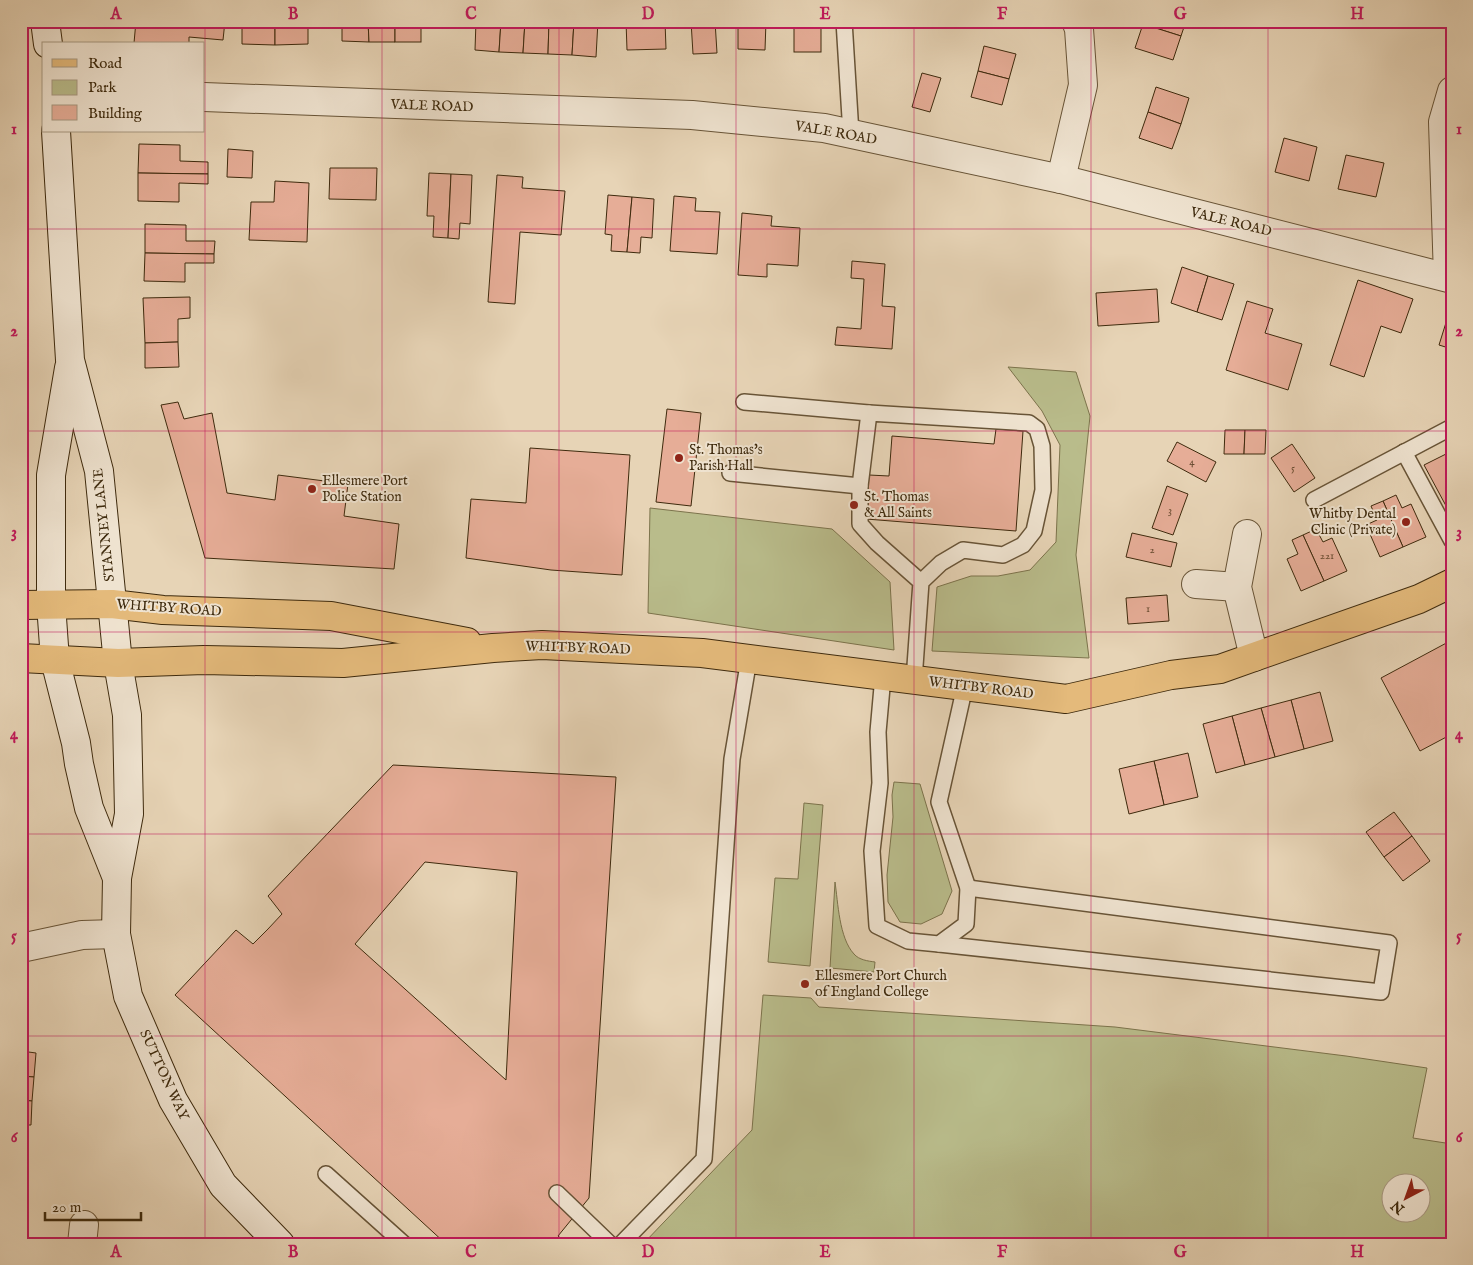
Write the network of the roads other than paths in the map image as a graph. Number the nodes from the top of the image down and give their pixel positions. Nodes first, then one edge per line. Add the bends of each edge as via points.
1 (45, 21) edge
2 (57, 21) edge
3 (844, 21) edge
4 (1076, 21) edge
5 (48, 42) edge
6 (56, 42) edge
7 (1452, 91) edge
8 (205, 97) edge
9 (56, 132) edge
10 (851, 134) junction
11 (1061, 179) junction
12 (1450, 278) edge
13 (70, 360) junction
14 (744, 402) dead end
15 (869, 413) junction
16 (1452, 427) edge
17 (1404, 452) junction
18 (730, 473) dead end
19 (860, 486) junction
20 (1314, 500) dead end
21 (1246, 534) dead end
22 (1452, 541) edge
23 (921, 582) junction
24 (1452, 583) edge
25 (1196, 584) dead end
26 (1237, 587) junction
27 (21, 604) edge
28 (51, 604) junction
29 (112, 604) junction
30 (493, 648) junction
31 (1254, 657) junction
32 (21, 658) edge
33 (749, 659) junction
34 (55, 660) junction
35 (118, 663) junction
36 (883, 676) junction
37 (914, 680) junction
38 (965, 686) junction
39 (117, 878) junction
40 (968, 888) junction
41 (116, 934) junction
42 (939, 944) junction
43 (21, 948) edge
44 (326, 1174) dead end
45 (557, 1192) dead end
46 (280, 1244) edge
47 (404, 1244) edge
48 (610, 1244) edge
49 (621, 1244) edge

1 - 5 street
2 - 6 street
3 - 10 lane
4 - 11 street via 1083,85
7 - 12 street via 1443,122
8 - 10 street, VALE ROAD via 692,116 824,128
9 - 13 street, STANNEY LANE
10 - 11 street, VALE ROAD
11 - 12 street, VALE ROAD
13 - 28 street, STANNEY LANE via 51,475
13 - 29 street, STANNEY LANE via 99,471
14 - 15 lane
15 - 19 lane
15 - 23 lane via 1029,423 1037,429 1042,446 1042,490 1034,531 1023,545 1003,555 963,550 941,563
16 - 17 lane
17 - 20 lane
17 - 22 lane
18 - 19 lane
19 - 23 lane via 860,524
21 - 26 street
23 - 37 lane
24 - 31 main road, WHITBY ROAD via 1419,599
25 - 26 street
26 - 31 street
27 - 28 main road, WHITBY ROAD
28 - 29 main road, WHITBY ROAD
28 - 34 street, STANNEY LANE
29 - 30 main road, WHITBY ROAD via 163,610 331,616
29 - 35 street, STANNEY LANE
30 - 33 main road, WHITBY ROAD via 551,646 702,653
30 - 35 main road, WHITBY ROAD via 343,663 212,660
31 - 38 main road, WHITBY ROAD via 1220,669 1171,675 1066,699
32 - 34 main road, WHITBY ROAD
33 - 36 main road, WHITBY ROAD
33 - 49 lane via 732,759 704,1159
34 - 35 main road, WHITBY ROAD
34 - 39 street, SUTTON WAY via 89,808
35 - 39 street, SUTTON WAY via 127,715 129,814
36 - 37 main road, WHITBY ROAD
36 - 42 lane via 878,732 880,783 872,851 877,926 908,941
37 - 38 main road, WHITBY ROAD
38 - 40 lane via 939,802
39 - 41 street, SUTTON WAY
40 - 42 lane via 966,924
40 - 42 lane via 1389,944 1381,992
41 - 43 street via 82,935
41 - 46 street, SUTTON WAY via 128,996 173,1100 223,1185
44 - 47 lane
45 - 48 lane

